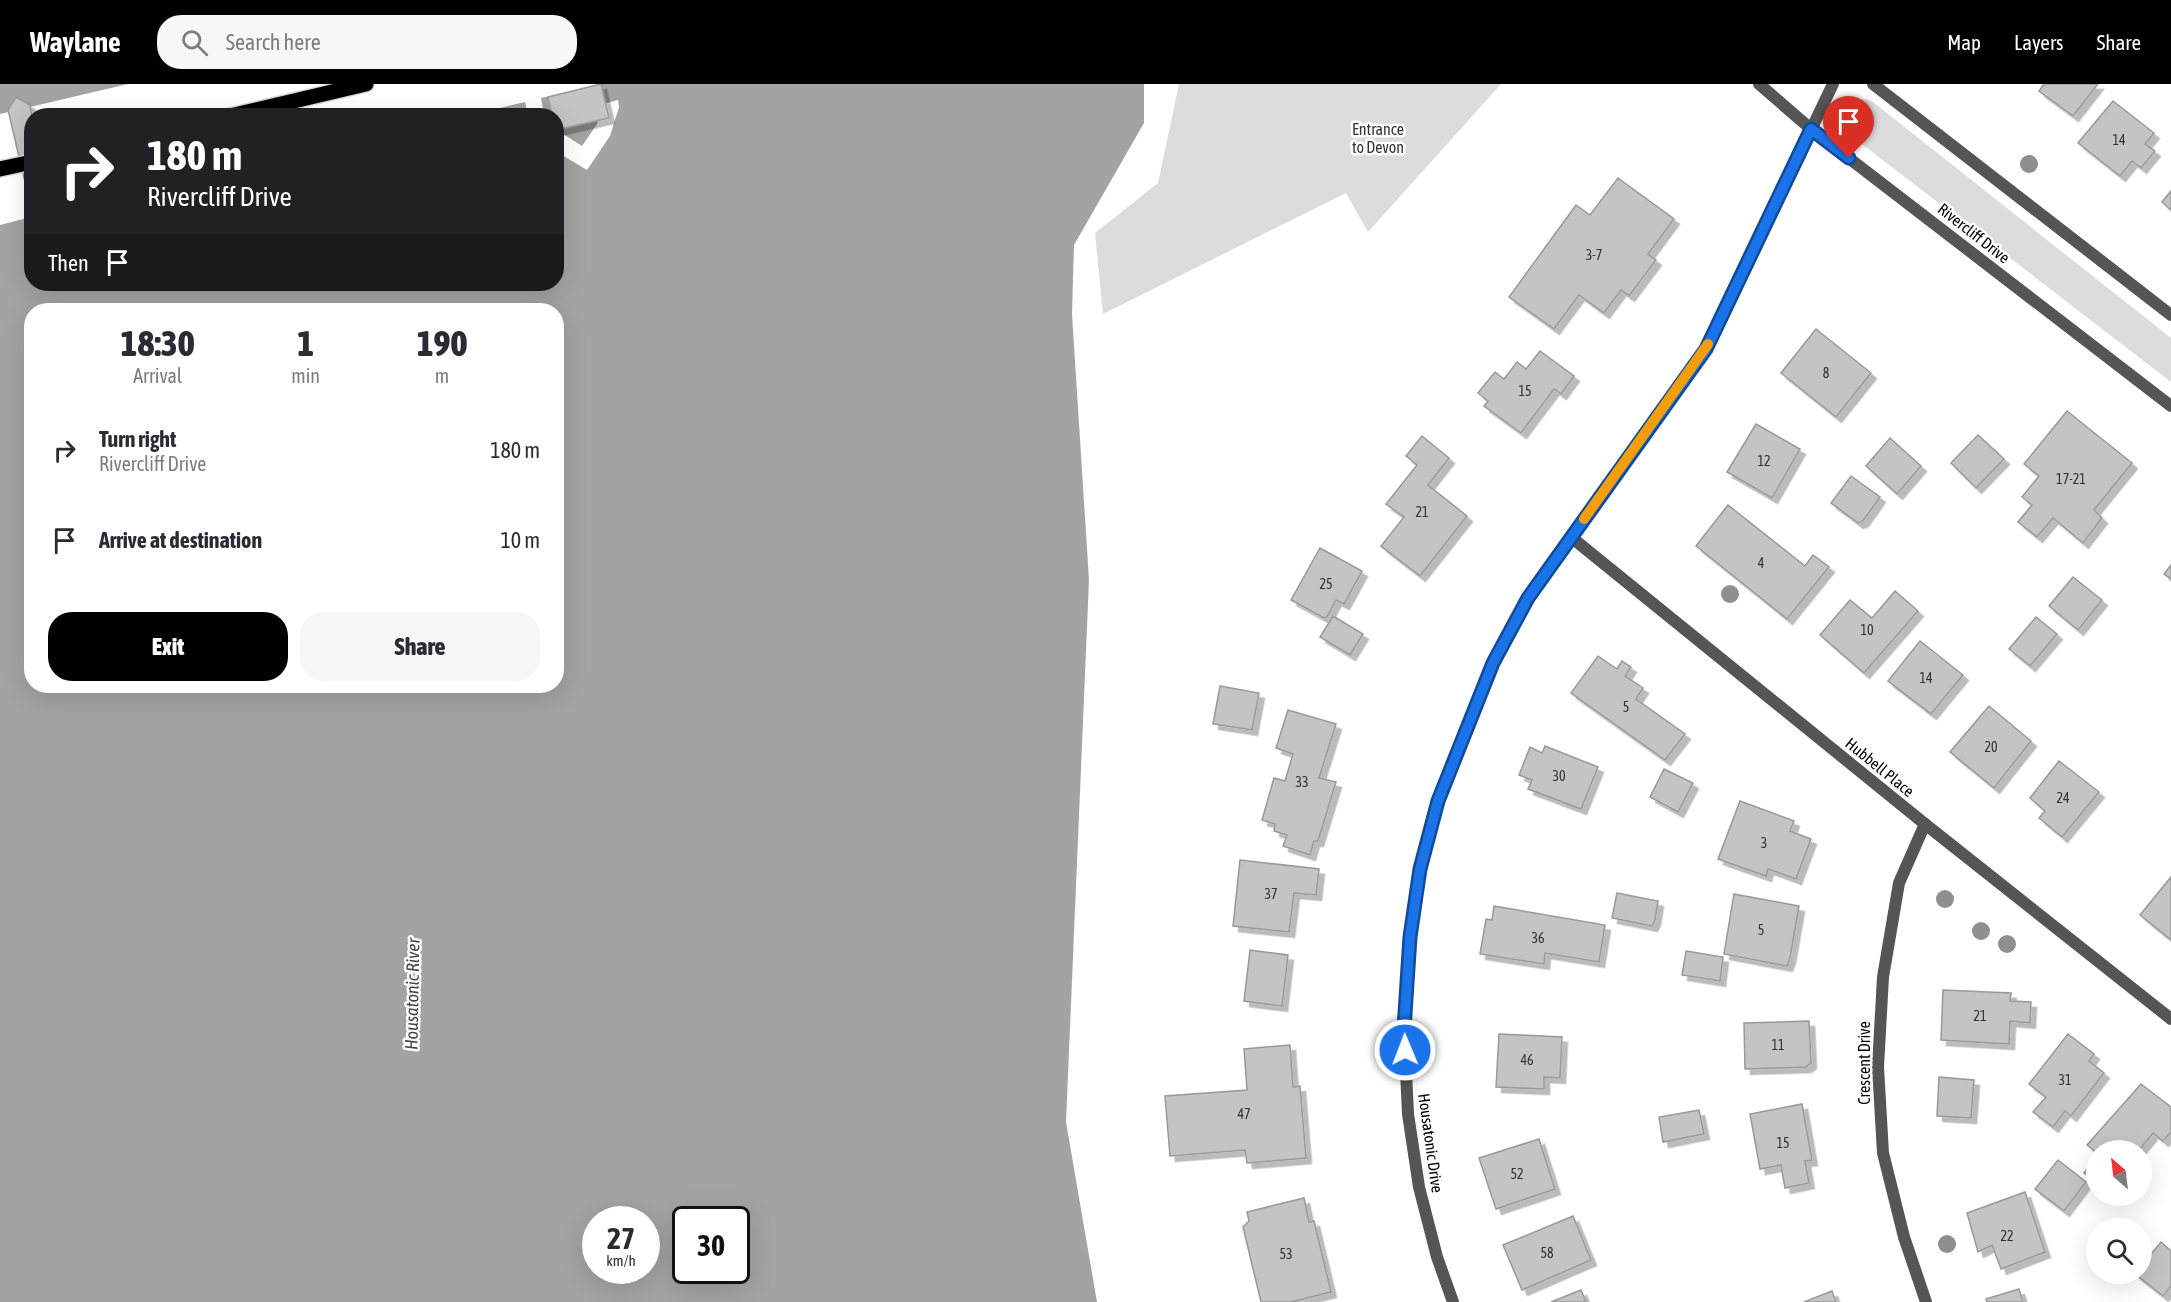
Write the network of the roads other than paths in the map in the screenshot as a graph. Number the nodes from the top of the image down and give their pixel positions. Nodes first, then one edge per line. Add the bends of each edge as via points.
1 (366, 84) edge
2 (1760, 84) edge
3 (1833, 84) edge
4 (1873, 84) edge
5 (264, 108) edge
6 (1811, 129) junction
7 (24, 164) edge
8 (0, 169) edge
9 (2171, 315) edge
10 (2171, 406) edge
11 (1571, 537) junction
12 (1925, 824) junction
13 (2171, 1019) edge
14 (1453, 1302) edge
15 (1926, 1302) edge

1 - 5 main road
2 - 6 street, Rivercliff Drive
3 - 6 street, Housatonic Drive
4 - 9 street
6 - 10 street, Rivercliff Drive
6 - 11 street, Housatonic Drive via 1706,349
7 - 8 main road
11 - 12 street, Hubbell Place
11 - 14 street, Housatonic Drive via 1528,598 1493,663 1438,801 1420,869 1410,937 1404,1029 1408,1114 1419,1187
12 - 13 street, Hubbell Place
12 - 15 street, Crescent Drive via 1899,883 1884,977 1878,1067 1883,1153 1904,1237

